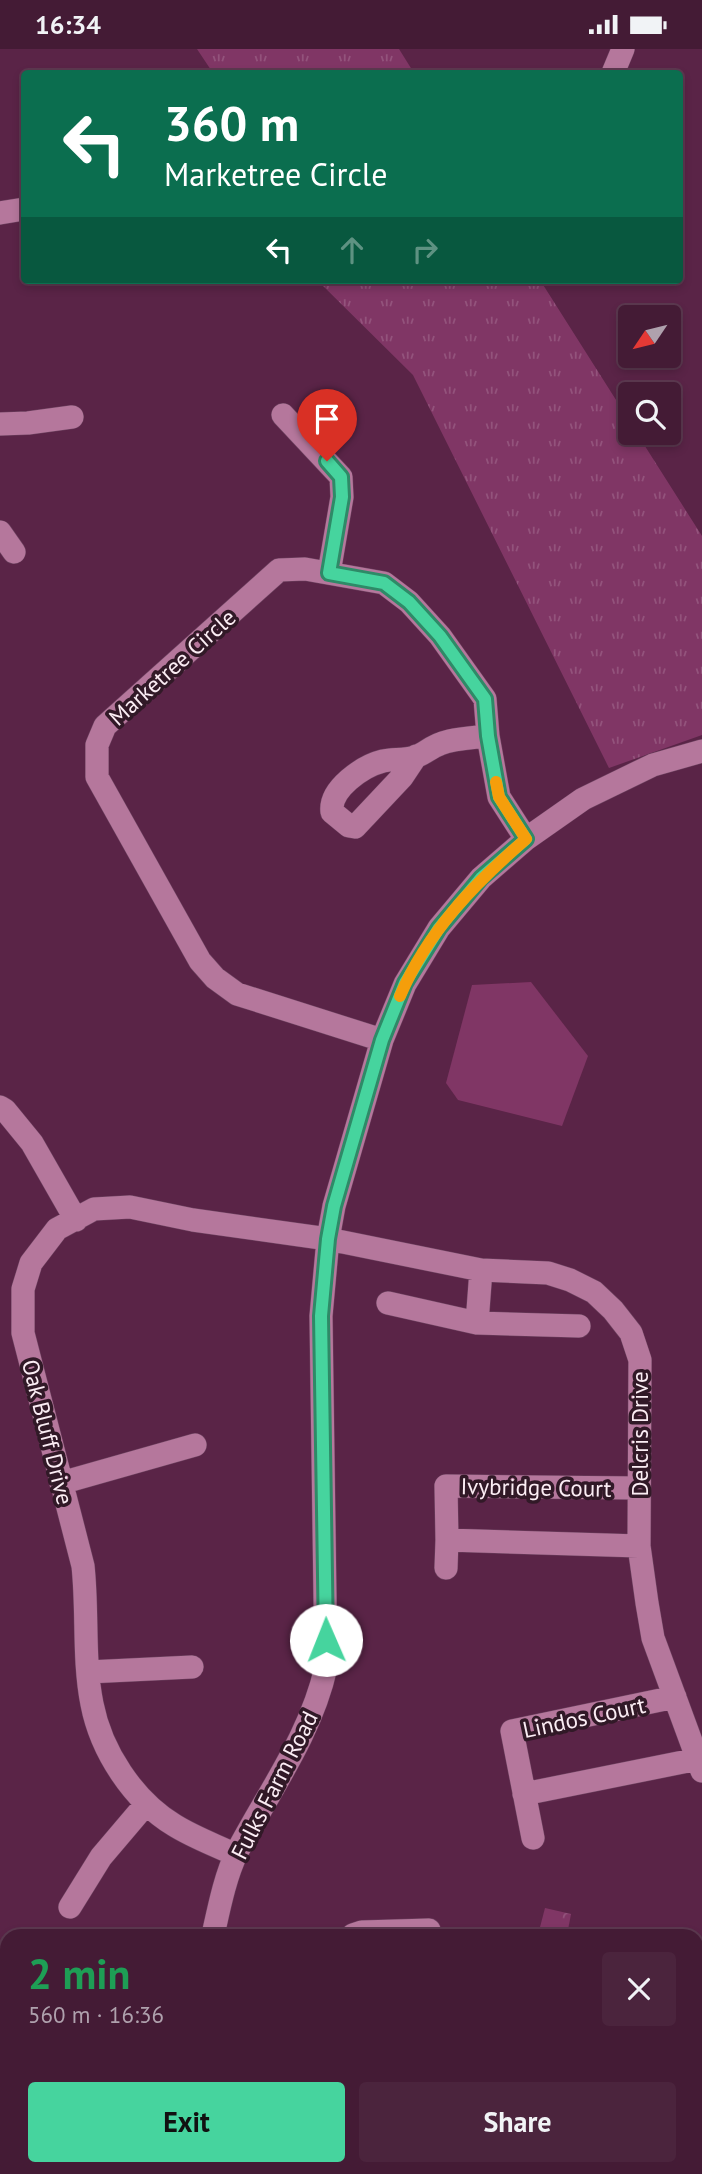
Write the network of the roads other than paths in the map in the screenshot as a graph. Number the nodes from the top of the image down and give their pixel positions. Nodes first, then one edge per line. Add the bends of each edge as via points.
1 (623, 49) edge
2 (614, 70) edge
3 (21, 210) edge
4 (0, 213) edge
5 (283, 415) dead end
6 (72, 417) dead end
7 (0, 424) edge
8 (0, 532) edge
9 (14, 552) dead end
10 (329, 573) junction
11 (488, 736) junction
12 (702, 751) edge
13 (416, 757) dead end
14 (526, 839) junction
15 (382, 1040) junction
16 (0, 1107) edge
17 (76, 1220) junction
18 (328, 1239) junction
19 (481, 1270) junction
20 (388, 1303) dead end
21 (477, 1323) junction
22 (579, 1326) dead end
23 (195, 1445) dead end
24 (61, 1483) junction
25 (638, 1488) junction
26 (447, 1540) junction
27 (639, 1546) junction
28 (446, 1568) dead end
29 (192, 1667) dead end
30 (88, 1672) junction
31 (675, 1697) junction
32 (700, 1765) edge
33 (524, 1794) junction
34 (146, 1804) junction
35 (533, 1838) dead end
36 (236, 1855) junction
37 (70, 1907) dead end
38 (214, 1929) edge

1 - 2 street
3 - 4 street
5 - 10 street via 341,477
6 - 7 street
8 - 9 street
10 - 11 street, Marketree Circle via 384,583 409,602 485,699
10 - 15 street, Marketree Circle via 279,570 105,726 97,745 97,777 200,961 215,978 237,993
11 - 13 street via 451,740
11 - 14 street, Marketree Circle via 499,797
12 - 14 street, Fulks Farm Road via 653,765 583,799
14 - 15 street, Fulks Farm Road via 481,878 439,928 405,983
15 - 18 street, Fulks Farm Road
16 - 17 street via 32,1143
17 - 18 street, Oak Bluff Drive via 94,1209 130,1207
17 - 24 street, Oak Bluff Drive via 57,1229 31,1263 23,1289 23,1333
18 - 19 street, Delcris Drive
18 - 36 street, Fulks Farm Road via 321,1316 326,1667 304,1733
19 - 21 street
19 - 25 street, Delcris Drive via 548,1273 570,1280 594,1292 631,1333 640,1360
20 - 21 street
21 - 22 street
23 - 24 street
24 - 30 street, Oak Bluff Drive via 83,1566
25 - 26 street, Ivybridge Court via 446,1486
25 - 27 street, Delcris Drive
26 - 27 street
26 - 28 street, Ivybridge Court
27 - 31 street, Delcris Drive via 653,1638
29 - 30 street
30 - 34 street, Oak Bluff Drive via 104,1742
31 - 32 street, Delcris Drive
31 - 33 street, Lindos Court via 512,1731
32 - 33 street
33 - 35 street, Lindos Court
34 - 36 street, Oak Bluff Drive via 174,1825
34 - 37 street via 101,1857
36 - 38 street, Fulks Farm Road

